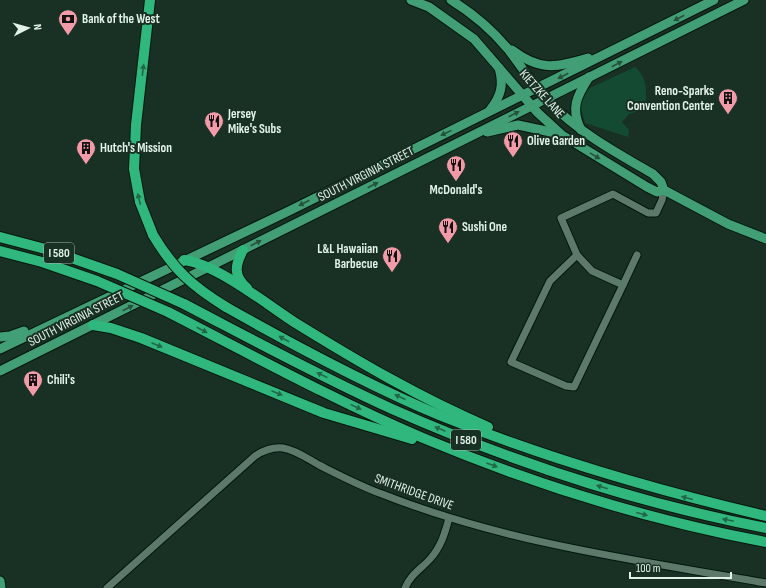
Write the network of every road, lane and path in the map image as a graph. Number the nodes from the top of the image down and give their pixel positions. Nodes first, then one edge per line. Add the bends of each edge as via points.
1 (150, 0) edge
2 (411, 0) edge
3 (450, 0) edge
4 (714, 0) edge
5 (736, 1) edge
6 (700, 4) edge
7 (502, 42) junction
8 (610, 52) junction
9 (498, 65) junction
10 (590, 77) junction
11 (537, 89) junction
12 (523, 95) junction
13 (545, 98) junction
14 (531, 105) junction
15 (488, 112) junction
16 (581, 131) junction
17 (562, 135) junction
18 (466, 138) junction
19 (334, 188) junction
20 (664, 190) junction
21 (340, 201) junction
22 (0, 237) edge
23 (766, 239) edge
24 (243, 250) junction
25 (0, 251) edge
26 (577, 255) junction
27 (637, 255) dead end
28 (184, 260) junction
29 (209, 267) junction
30 (623, 285) junction
31 (260, 300) junction
32 (63, 317) junction
33 (93, 325) junction
34 (0, 337) edge
35 (0, 349) edge
36 (0, 371) edge
37 (456, 451) junction
38 (594, 470) junction
39 (766, 516) edge
40 (449, 518) junction
41 (766, 528) edge
42 (766, 542) edge
43 (0, 581) edge
44 (766, 583) edge
45 (1, 588) edge
46 (107, 588) edge
47 (406, 588) edge

38 -> 1 highway, bridge via 538,452 380,388 311,354 226,307 189,282 166,256 153,235 140,202 134,169 136,125
2 - 9 main road, KIETZKE LANE via 429,7 459,27
3 - 7 main road, KIETZKE LANE via 473,15
4 - 6 main road, SOUTH VIRGINIA STREET
10 -> 5 main road, SOUTH VIRGINIA STREET
6 -> 8 main road, SOUTH VIRGINIA STREET
7 - 8 main road via 526,60 547,66 564,65
7 - 11 main road, KIETZKE LANE
8 -> 11 main road, SOUTH VIRGINIA STREET
9 - 12 main road, KIETZKE LANE
9 - 15 main road via 502,77 502,90
10 - 13 main road, SOUTH VIRGINIA STREET
10 - 16 main road via 579,93 574,108
11 - 12 main road, SOUTH VIRGINIA STREET
11 - 13 main road, KIETZKE LANE
12 - 14 main road, KIETZKE LANE
12 - 15 main road, SOUTH VIRGINIA STREET
13 - 14 main road, SOUTH VIRGINIA STREET
13 - 16 main road, KIETZKE LANE
14 - 17 main road, KIETZKE LANE
18 -> 14 main road, SOUTH VIRGINIA STREET
15 -> 19 main road, SOUTH VIRGINIA STREET
16 - 20 main road, KIETZKE LANE via 654,174
17 - 18 main road via 518,125
17 -> 20 main road, KIETZKE LANE via 647,187 657,192
21 -> 18 main road, SOUTH VIRGINIA STREET
19 - 21 main road
19 -> 28 main road, SOUTH VIRGINIA STREET
20 - 23 main road, KIETZKE LANE via 728,224
20 - 26 street via 656,213 648,213 613,194 561,218
24 -> 21 main road, SOUTH VIRGINIA STREET
41 -> 22 highway, I 580, bridge via 636,497 546,470 472,442 360,394 184,304 117,274 49,250
24 - 29 main road, SOUTH VIRGINIA STREET
24 - 31 highway via 237,262 237,274 243,285
25 -> 37 highway, I 580, bridge via 97,281 168,312 355,407
26 - 30 street via 592,271
26 - 30 street via 550,281 511,362 566,386 574,387
27 - 30 street
28 - 29 highway
28 - 32 main road, SOUTH VIRGINIA STREET
29 - 31 highway
33 -> 29 main road, SOUTH VIRGINIA STREET
31 - 38 highway via 413,391 480,423
32 - 34 main road via 10,336
32 - 35 main road, SOUTH VIRGINIA STREET
33 - 36 main road, SOUTH VIRGINIA STREET
33 -> 37 highway via 141,338 324,413
37 -> 42 highway, I 580 via 549,486 606,503 679,523
39 -> 38 highway via 689,498
40 - 44 street, SMITHRIDGE DRIVE via 562,547
40 - 46 street, SMITHRIDGE DRIVE via 377,492 290,450 275,448 255,456
40 - 47 street via 436,551 412,576
43 - 45 main road

